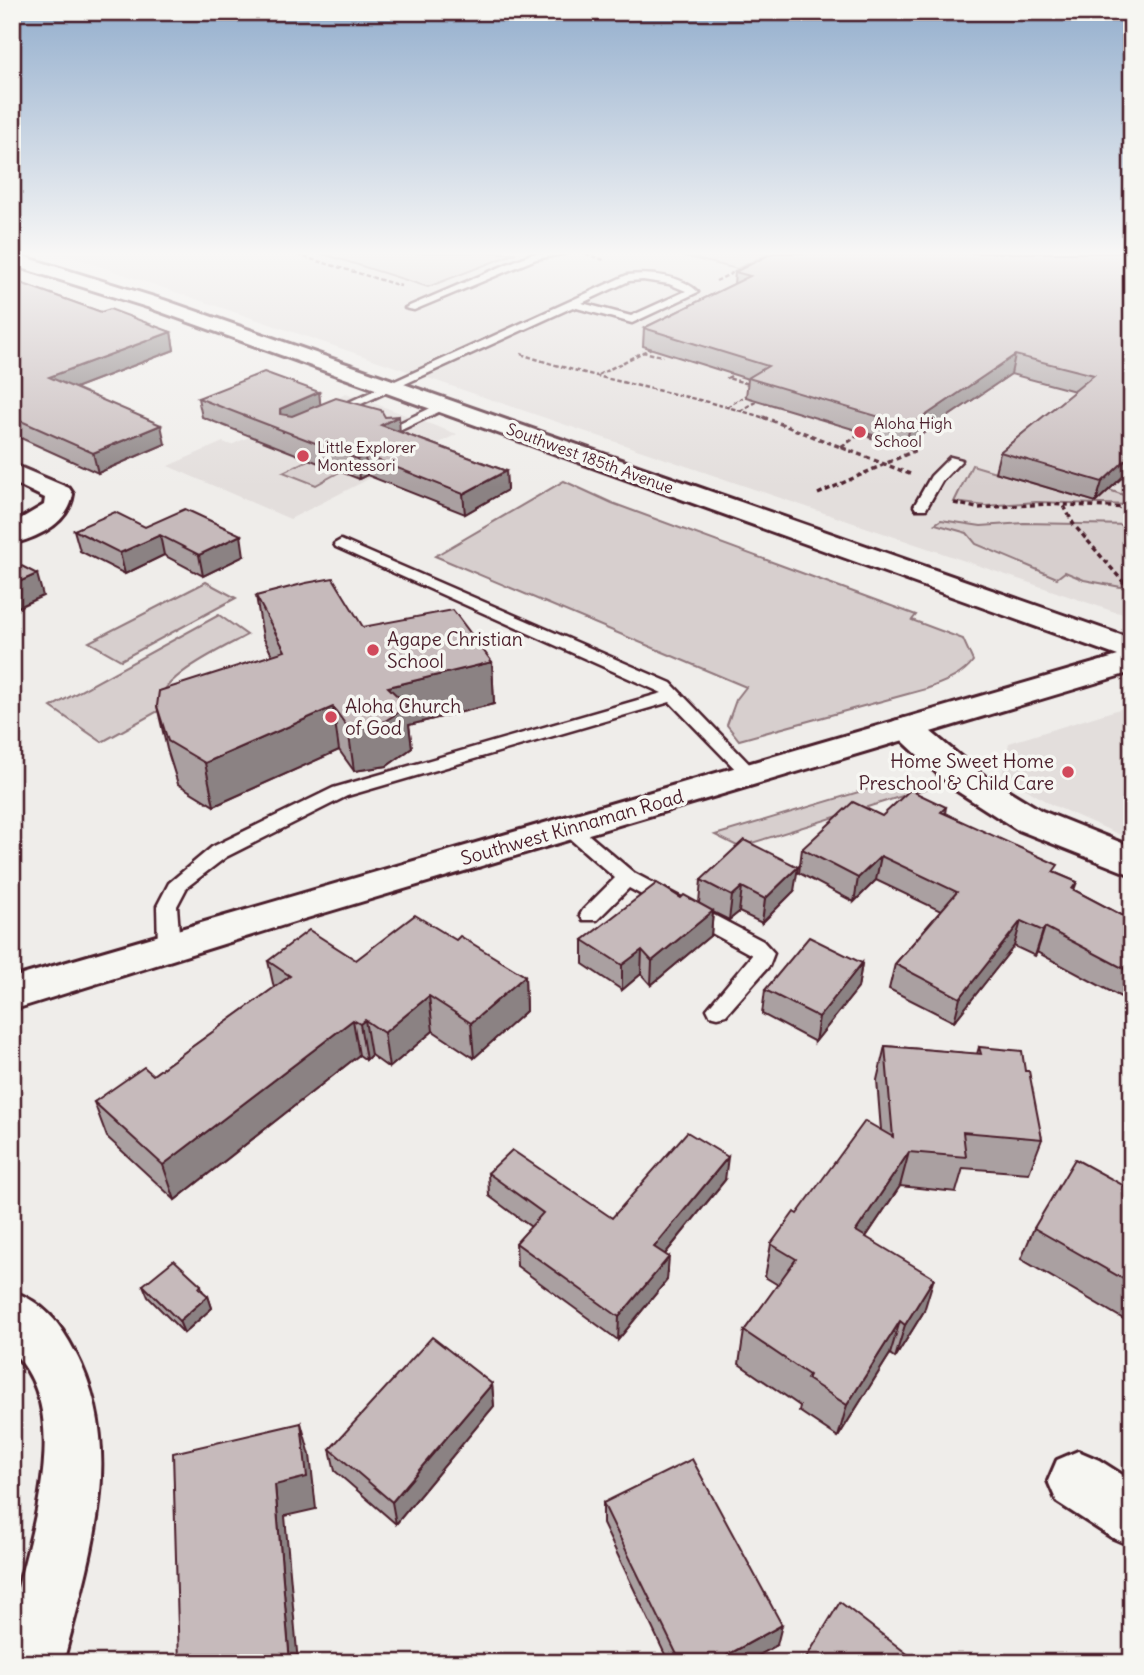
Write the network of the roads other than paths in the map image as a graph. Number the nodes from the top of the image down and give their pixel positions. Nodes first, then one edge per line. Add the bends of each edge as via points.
1 (231, 331) edge
2 (511, 331) edge
3 (393, 387) junction
4 (358, 402) junction
5 (444, 406) junction
6 (369, 414) edge
7 (324, 416) edge
8 (393, 425) edge
9 (955, 460) dead end
10 (12, 472) edge
11 (924, 500) road end
12 (12, 535) edge
13 (341, 544) dead end
14 (1132, 650) edge
15 (1132, 662) edge
16 (676, 695) junction
17 (906, 728) junction
18 (750, 774) junction
19 (569, 828) junction
20 (1132, 862) edge
21 (627, 878) junction
22 (590, 915) dead end
23 (169, 946) junction
24 (12, 994) edge
25 (718, 1009) dead end
26 (12, 1316) edge
27 (1078, 1481) dead end
28 (1132, 1517) edge
29 (30, 1663) edge

1 - 3 main road, Southwest 185th Avenue
2 - 3 lane
3 - 4 lane
3 - 5 main road, Southwest 185th Avenue
4 - 6 lane via 356,407
4 - 7 lane
5 - 8 lane
5 - 14 main road, Southwest 185th Avenue
9 - 11 lane
10 - 12 main road via 59,494 57,508 40,523
13 - 16 lane
15 - 17 main road, Southwest Kinnaman Road
16 - 18 lane
16 - 23 lane via 340,792 219,852 179,883 167,906
17 - 18 main road, Southwest Kinnaman Road
17 - 20 main road via 967,781 1029,820
18 - 19 main road, Southwest Kinnaman Road
19 - 21 lane
19 - 23 main road, Southwest Kinnaman Road
21 - 22 lane
21 - 25 lane via 763,953
23 - 24 main road, Southwest Kinnaman Road
26 - 29 main road via 43,1345 65,1394 74,1450 67,1516
27 - 28 main road

